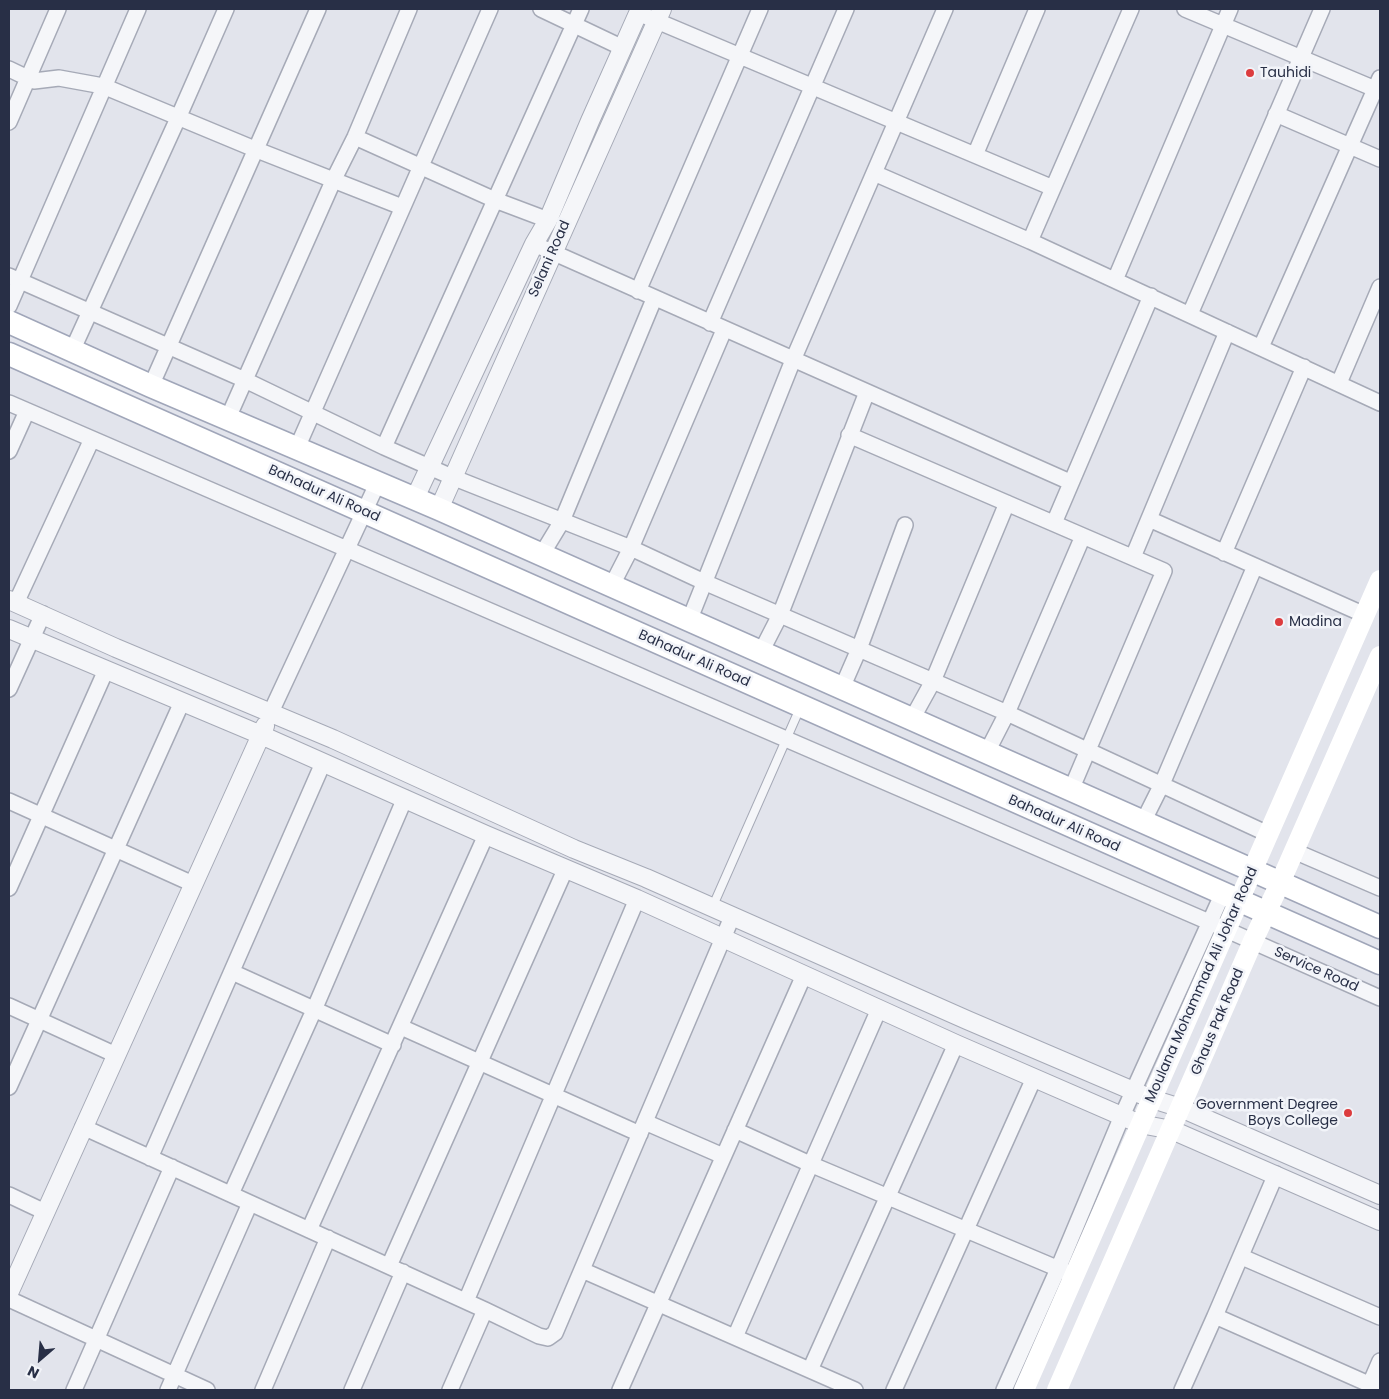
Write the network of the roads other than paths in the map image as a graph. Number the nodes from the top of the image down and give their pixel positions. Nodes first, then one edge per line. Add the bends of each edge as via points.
1 (58, 9) edge
2 (138, 9) edge
3 (226, 9) edge
4 (318, 9) edge
5 (409, 9) edge
6 (490, 9) edge
7 (541, 9) edge
8 (581, 9) edge
9 (760, 9) edge
10 (846, 9) edge
11 (945, 9) edge
12 (1037, 9) edge
13 (1131, 9) edge
14 (1186, 9) edge
15 (1230, 9) edge
16 (1322, 9) edge
17 (639, 11) edge
18 (659, 15) edge
19 (574, 25) junction
20 (1223, 25) junction
21 (623, 48) junction
22 (740, 56) junction
23 (1301, 57) junction
24 (9, 69) edge
25 (28, 79) junction
26 (1378, 83) edge
27 (103, 86) junction
28 (812, 87) junction
29 (1276, 114) junction
30 (180, 116) junction
31 (9, 122) edge
32 (896, 122) junction
33 (355, 137) junction
34 (1350, 146) junction
35 (257, 150) junction
36 (974, 155) junction
37 (1380, 159) edge
38 (421, 167) junction
39 (874, 173) junction
40 (334, 179) junction
41 (1053, 188) junction
42 (494, 200) junction
43 (402, 207) junction
44 (548, 220) junction
45 (1030, 241) junction
46 (534, 244) junction
47 (553, 253) junction
48 (14, 279) edge
49 (1114, 280) junction
50 (1380, 287) edge
51 (638, 291) junction
52 (1151, 296) junction
53 (654, 299) junction
54 (9, 306) edge
55 (90, 313) junction
56 (1190, 314) junction
57 (9, 322) edge
58 (717, 326) junction
59 (1227, 332) junction
60 (167, 347) junction
61 (1261, 347) junction
62 (72, 351) junction
63 (9, 354) edge
64 (793, 360) junction
65 (1304, 367) junction
66 (245, 380) junction
67 (1339, 383) junction
68 (151, 386) junction
69 (866, 392) junction
70 (9, 403) edge
71 (1380, 403) edge
72 (27, 411) junction
73 (314, 412) junction
74 (228, 418) junction
75 (849, 435) junction
76 (92, 438) junction
77 (384, 447) junction
78 (297, 448) junction
79 (9, 451) edge
80 (431, 467) junction
81 (452, 477) junction
82 (378, 482) junction
83 (1070, 482) junction
84 (415, 498) junction
85 (1007, 503) junction
86 (439, 508) junction
87 (364, 512) junction
88 (1149, 519) junction
89 (562, 521) junction
90 (1054, 523) junction
91 (906, 525) dead end
92 (1083, 536) junction
93 (347, 548) junction
94 (631, 548) junction
95 (1224, 553) junction
96 (542, 554) junction
97 (1133, 557) junction
98 (1255, 566) junction
99 (1380, 580) edge
100 (704, 582) junction
101 (612, 585) junction
102 (12, 601) edge
103 (43, 614) junction
104 (780, 615) junction
105 (1365, 615) junction
106 (690, 621) junction
107 (9, 629) edge
108 (32, 639) junction
109 (859, 649) junction
110 (761, 652) junction
111 (1380, 656) edge
112 (106, 670) junction
113 (933, 681) junction
114 (842, 688) junction
115 (9, 689) edge
116 (182, 702) junction
117 (801, 706) junction
118 (271, 712) junction
119 (1007, 713) junction
120 (912, 719) junction
121 (261, 735) junction
122 (786, 740) junction
123 (1088, 751) junction
124 (987, 752) junction
125 (323, 763) junction
126 (1162, 784) junction
127 (1071, 790) junction
128 (405, 798) junction
129 (9, 801) edge
130 (41, 816) junction
131 (1143, 822) junction
132 (1268, 834) junction
133 (486, 835) junction
134 (116, 850) junction
135 (1294, 851) junction
136 (565, 870) junction
137 (1252, 871) junction
138 (1280, 883) junction
139 (193, 884) junction
140 (9, 888) edge
141 (1380, 888) edge
142 (1230, 898) junction
143 (638, 900) junction
144 (712, 908) junction
145 (1266, 913) junction
146 (732, 917) junction
147 (1379, 923) edge
148 (1218, 926) junction
149 (723, 937) junction
150 (1253, 941) junction
151 (1380, 963) edge
152 (232, 972) junction
153 (804, 975) junction
154 (1380, 998) edge
155 (9, 1006) edge
156 (879, 1009) junction
157 (314, 1010) junction
158 (39, 1020) junction
159 (401, 1027) junction
160 (956, 1044) junction
161 (393, 1045) junction
162 (116, 1055) junction
163 (480, 1063) junction
164 (1034, 1078) junction
165 (9, 1087) edge
166 (1134, 1091) junction
167 (554, 1096) junction
168 (1152, 1099) junction
169 (1180, 1108) junction
170 (1122, 1116) junction
171 (1140, 1124) junction
172 (83, 1127) junction
173 (642, 1128) junction
174 (735, 1130) junction
175 (1172, 1130) junction
176 (723, 1156) junction
177 (150, 1158) junction
178 (810, 1164) junction
179 (172, 1167) junction
180 (1276, 1174) junction
181 (231, 1194) junction
182 (9, 1195) edge
183 (1380, 1196) edge
184 (889, 1197) junction
185 (250, 1203) junction
186 (45, 1212) junction
187 (1380, 1221) edge
188 (966, 1229) junction
189 (309, 1230) junction
190 (328, 1238) junction
191 (1242, 1257) junction
192 (396, 1269) junction
193 (582, 1270) junction
194 (1066, 1272) junction
195 (9, 1293) edge
196 (9, 1299) edge
197 (466, 1301) junction
198 (658, 1303) junction
199 (484, 1310) junction
200 (1214, 1316) junction
201 (1380, 1317) edge
202 (735, 1337) junction
203 (96, 1339) junction
204 (1380, 1361) edge
205 (810, 1370) junction
206 (174, 1375) junction
207 (1375, 1387) edge
208 (74, 1390) edge
209 (168, 1390) edge
210 (207, 1390) edge
211 (263, 1390) edge
212 (352, 1390) edge
213 (450, 1390) edge
214 (620, 1390) edge
215 (855, 1390) edge
216 (894, 1390) edge
217 (1004, 1390) edge
218 (1024, 1390) edge
219 (1057, 1390) edge
220 (1182, 1390) edge

1 - 25 street
2 - 27 street
3 - 30 street
4 - 35 street
5 - 33 street
6 - 38 street
7 - 19 street
8 - 19 street
9 - 22 street
10 - 28 street
11 - 32 street
12 - 36 street
13 - 41 street
14 - 20 street
15 - 20 street
16 - 23 street
17 - 18 street
17 - 21 street, Selani Road
18 - 22 street
18 - 47 street, Selani Road
19 - 21 street
19 - 42 street
20 - 23 street
20 - 49 street
21 - 44 street, Selani Road
22 - 28 street
22 - 51 street
23 - 26 street
23 - 29 street
24 - 25 street
25 - 27 street via 59,78
25 - 31 street
26 - 34 street
27 - 30 street
27 - 48 street
28 - 32 street
28 - 58 street
29 - 34 street
29 - 56 street
30 - 35 street
30 - 55 street
32 - 36 street
32 - 39 street
33 - 38 street
33 - 40 street
34 - 37 street
34 - 61 street
35 - 40 street
35 - 60 street
36 - 41 street
38 - 42 street
38 - 43 street
39 - 45 street
39 - 64 street
40 - 43 street
40 - 66 street
41 - 45 street
42 - 44 street
42 - 77 street
43 - 73 street
44 - 46 street, Selani Road
45 - 49 street
46 - 47 street
46 - 80 street, Selani Road
47 - 51 street
47 - 81 street, Selani Road
48 - 54 street
48 - 55 street
49 - 52 street
50 - 67 street
51 - 53 street
52 - 56 street
52 - 83 street
53 - 58 street
53 - 89 street
55 - 60 street
55 - 62 street
56 - 59 street
57 - 62 main road
58 - 64 street
58 - 94 street
59 - 61 street
59 - 88 street
60 - 66 street
60 - 68 street
61 - 65 street
62 - 68 main road
63 - 87 main road, Bahadur Ali Road
64 - 69 street
64 - 100 street
65 - 67 street
65 - 95 street
66 - 73 street
66 - 74 street
67 - 71 street
68 - 74 main road
69 - 75 street
69 - 83 street
70 - 72 street, Service Road
72 - 76 street, Service Road
72 - 79 street
73 - 77 street
73 - 78 street
74 - 78 main road
75 - 85 street
75 - 104 street
76 - 93 street, Service Road
76 - 102 street
77 - 80 street
78 - 82 main road
80 - 81 street
80 - 84 street, Selani Road
81 - 86 street, Selani Road
81 - 89 street
82 - 84 main road
82 - 87 street
83 - 90 street
84 - 86 main road
85 - 90 street
85 - 113 street
86 - 96 main road
87 - 93 street
87 - 117 main road, Bahadur Ali Road
88 - 95 street
88 - 97 street
89 - 94 street
89 - 96 street
90 - 92 street
91 - 109 street
92 - 97 street
92 - 119 street
93 - 118 street
93 - 122 street, Service Road
94 - 100 street
94 - 101 street
95 - 98 street
96 - 101 main road
97 - 123 street via 1164,571
98 - 105 street
98 - 126 street
99 - 105 main road, Moulana Mohammad Ali Johar Road
100 - 104 street
100 - 106 street
101 - 106 main road
102 - 103 street
103 - 108 street
103 - 118 street
104 - 109 street
104 - 110 street
105 - 132 main road, Moulana Mohammad Ali Johar Road
106 - 110 main road
107 - 108 street
108 - 112 street
108 - 115 street
109 - 113 street
109 - 114 street
110 - 114 main road
111 - 135 main road, Ghaus Pak Road
112 - 116 street
112 - 130 street
113 - 119 street
113 - 120 street
114 - 120 main road
116 - 121 street
116 - 134 street
117 - 122 lane
117 - 142 main road, Bahadur Ali Road
118 - 121 street
118 - 144 street
119 - 123 street
119 - 124 street
120 - 124 main road
121 - 125 street
121 - 139 street
122 - 144 lane
122 - 148 street, Service Road
123 - 126 street
123 - 127 street
124 - 127 main road
125 - 128 street
125 - 152 street
126 - 131 street
126 - 132 street
127 - 131 main road
128 - 133 street
128 - 157 street
129 - 130 street
130 - 134 street
130 - 140 street
131 - 137 main road
132 - 137 main road, Moulana Mohammad Ali Johar Road
133 - 136 street
133 - 159 street
134 - 139 street
134 - 158 street
135 - 138 main road, Ghaus Pak Road
135 - 141 street
136 - 143 street
136 - 163 street
137 - 138 main road
137 - 142 main road, Moulana Mohammad Ali Johar Road
138 - 145 main road, Ghaus Pak Road
138 - 147 main road
139 - 162 street
142 - 145 main road, Bahadur Ali Road
142 - 148 main road, Moulana Mohammad Ali Johar Road
143 - 149 street
143 - 167 street
144 - 146 street
145 - 150 main road, Ghaus Pak Road
145 - 151 main road, Bahadur Ali Road
146 - 149 street
146 - 166 street
148 - 150 street, Service Road
148 - 166 street
148 - 168 main road, Moulana Mohammad Ali Johar Road
149 - 153 street
149 - 173 street
150 - 154 street, Service Road
150 - 169 main road, Ghaus Pak Road
152 - 157 street
152 - 177 street
153 - 156 street
153 - 174 street
155 - 158 street
156 - 160 street
156 - 178 street
157 - 161 street
157 - 181 street
158 - 162 street
158 - 165 street
159 - 161 street
159 - 163 street
160 - 164 street
160 - 184 street
161 - 189 street
162 - 172 street
163 - 167 street
163 - 192 street
164 - 170 street
164 - 188 street
166 - 168 street
166 - 170 street
167 - 173 street
167 - 197 street
168 - 169 street
168 - 171 main road, Moulana Mohammad Ali Johar Road
169 - 175 main road, Ghaus Pak Road
169 - 183 street
170 - 171 street
170 - 194 street
171 - 175 street
171 - 194 main road, Moulana Mohammad Ali Johar Road
172 - 177 street
172 - 186 street
173 - 176 street
173 - 193 street
174 - 176 street
174 - 178 street
175 - 180 street
175 - 219 main road, Ghaus Pak Road
176 - 198 street
177 - 179 street
178 - 184 street
178 - 202 street
179 - 181 street
179 - 203 street
180 - 187 street
180 - 191 street
181 - 185 street
182 - 186 street
184 - 188 street
184 - 205 street
185 - 189 street
185 - 206 street
186 - 195 street
188 - 194 street
188 - 216 street
189 - 190 street
190 - 192 street
190 - 211 street
191 - 200 street
191 - 201 street
192 - 197 street
192 - 212 street
193 - 198 street
193 - 199 street via 555,1333 548,1338
194 - 217 street
194 - 218 main road, Moulana Mohammad Ali Johar Road
196 - 203 street
197 - 199 street
198 - 202 street
198 - 214 street
199 - 213 street
200 - 207 street
200 - 220 street
202 - 205 street
203 - 206 street
203 - 208 street
204 - 207 street
205 - 215 street
206 - 209 street
206 - 210 street

